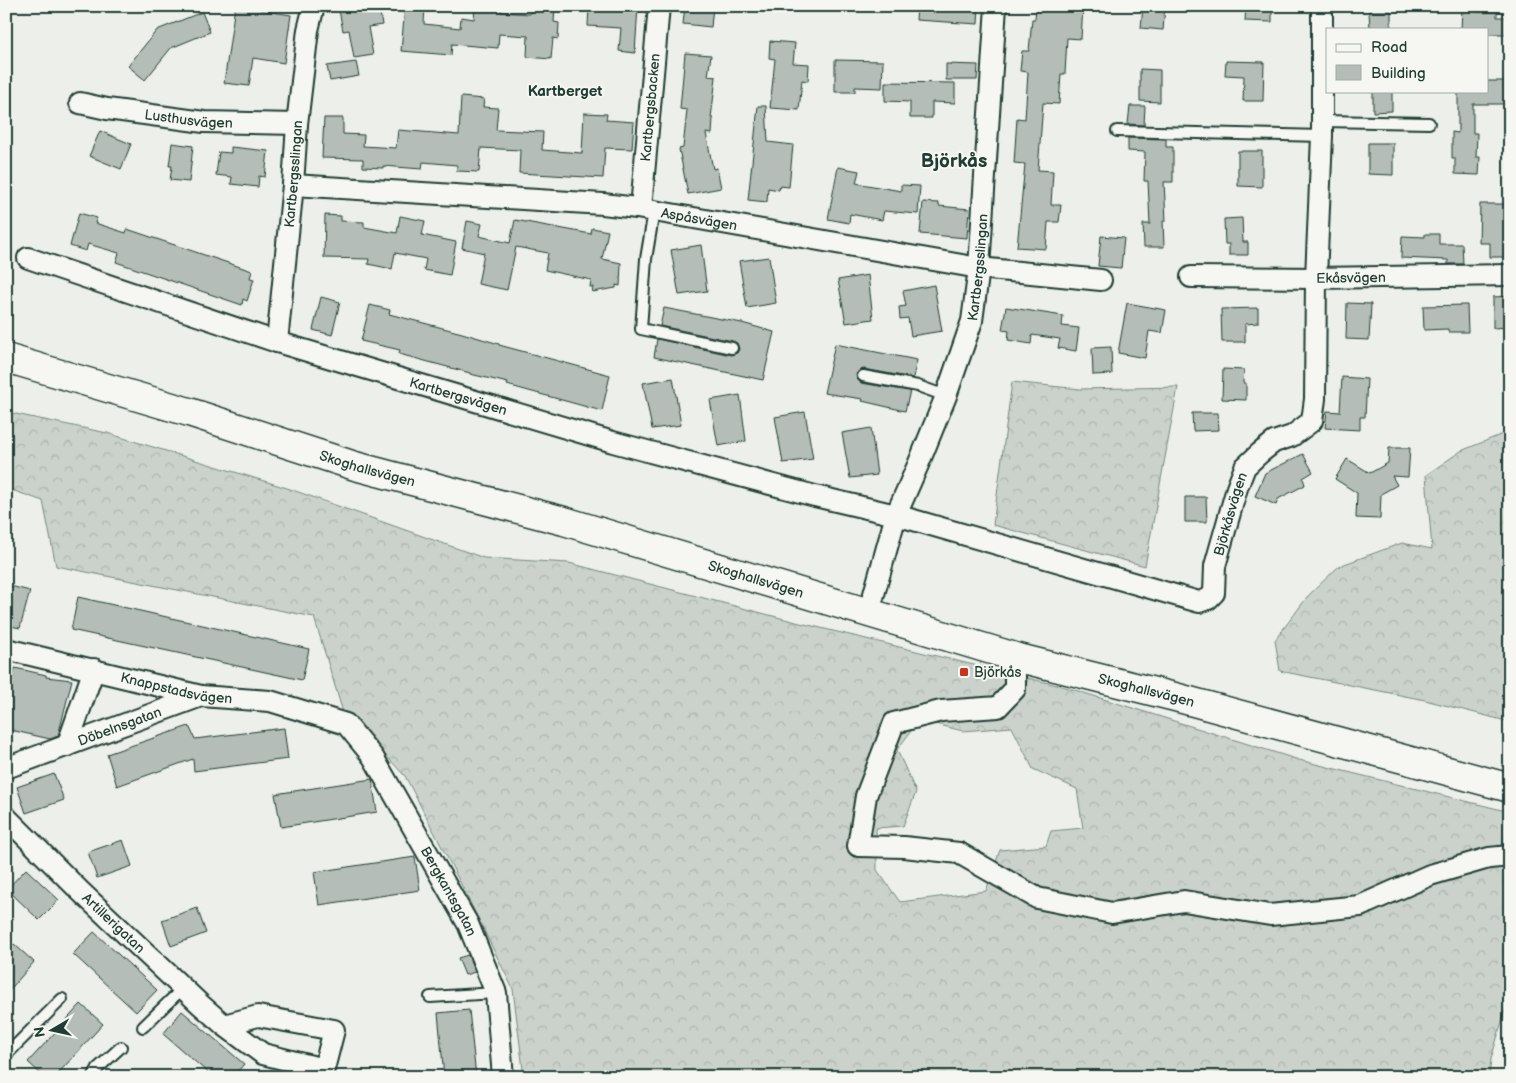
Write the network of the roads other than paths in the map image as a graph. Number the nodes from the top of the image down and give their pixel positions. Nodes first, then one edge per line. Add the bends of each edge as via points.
1 (314, 6) edge
2 (659, 6) edge
3 (996, 6) edge
4 (1322, 6) edge
5 (80, 103) dead end
6 (1430, 123) dead end
7 (297, 124) junction
8 (1322, 129) junction
9 (1117, 131) dead end
10 (293, 185) junction
11 (647, 210) junction
12 (28, 258) dead end
13 (979, 268) junction
14 (1510, 275) edge
15 (1191, 277) dead end
16 (1316, 278) junction
17 (1101, 280) dead end
18 (277, 342) junction
19 (732, 348) dead end
20 (6, 358) edge
21 (863, 376) dead end
22 (946, 396) junction
23 (896, 515) junction
24 (869, 612) junction
25 (6, 649) edge
26 (1015, 657) junction
27 (94, 669) junction
28 (201, 696) junction
29 (346, 724) joint
30 (67, 746) junction
31 (6, 768) edge
32 (1510, 788) edge
33 (6, 817) edge
34 (1510, 856) edge
35 (183, 988) junction
36 (496, 993) junction
37 (430, 996) dead end
38 (62, 999) dead end
39 (224, 1025) junction
40 (143, 1027) dead end
41 (120, 1047) dead end
42 (6, 1055) edge
43 (93, 1077) edge
44 (503, 1077) edge

1 - 7 street, Kartbergsslingan via 308,30
2 - 11 street, Kartbergsbacken
3 - 13 street, Kartbergsslingan
4 - 8 street, Björkåsvägen
5 - 7 street, Lusthusvägen via 204,122
6 - 8 lane
7 - 10 street, Kartbergsslingan
8 - 9 lane
8 - 16 street, Björkåsvägen
10 - 11 street, Aspåsvägen via 603,204
10 - 18 street, Kartbergsslingan
11 - 13 street, Aspåsvägen
11 - 19 lane via 640,329
12 - 18 street, Kartbergsvägen
13 - 17 street, Aspåsvägen
13 - 22 street, Kartbergsslingan via 972,321
14 - 16 street, Ekåsvägen
15 - 16 street, Ekåsvägen
16 - 23 street, Björkåsvägen via 1312,421 1292,436 1274,442 1245,467 1214,566 1214,593 1208,600 1199,602
18 - 23 street, Kartbergsvägen via 624,445
20 - 24 main road, Skoghallsvägen via 189,412 355,466 564,521
21 - 22 lane via 918,386
22 - 23 street, Kartbergsslingan
23 - 24 street
24 - 26 main road, Skoghallsvägen
25 - 27 street, Knappstadsvägen
26 - 32 main road, Skoghallsvägen
26 - 34 street via 1015,688 998,707 941,711 894,723 866,796 858,846 959,853 1037,898 1112,913 1184,901 1270,915 1360,906 1430,875 1489,858
27 - 28 street, Knappstadsvägen
27 - 30 street, Döbelnsgatan
28 - 29 street, Knappstadsvägen via 270,702
28 - 30 street, Döbelnsgatan
29 - 36 street, Bergkantsgatan via 374,757 464,915
30 - 31 street, Döbelnsgatan
33 - 35 street, Artillerigatan via 80,892
35 - 39 street, Artillerigatan
35 - 40 lane
36 - 37 lane
36 - 44 street, Bergkantsgatan
38 - 42 lane
39 - 39 street, Artillerigatan via 263,1054 324,1070 334,1030 258,1016
41 - 43 lane

